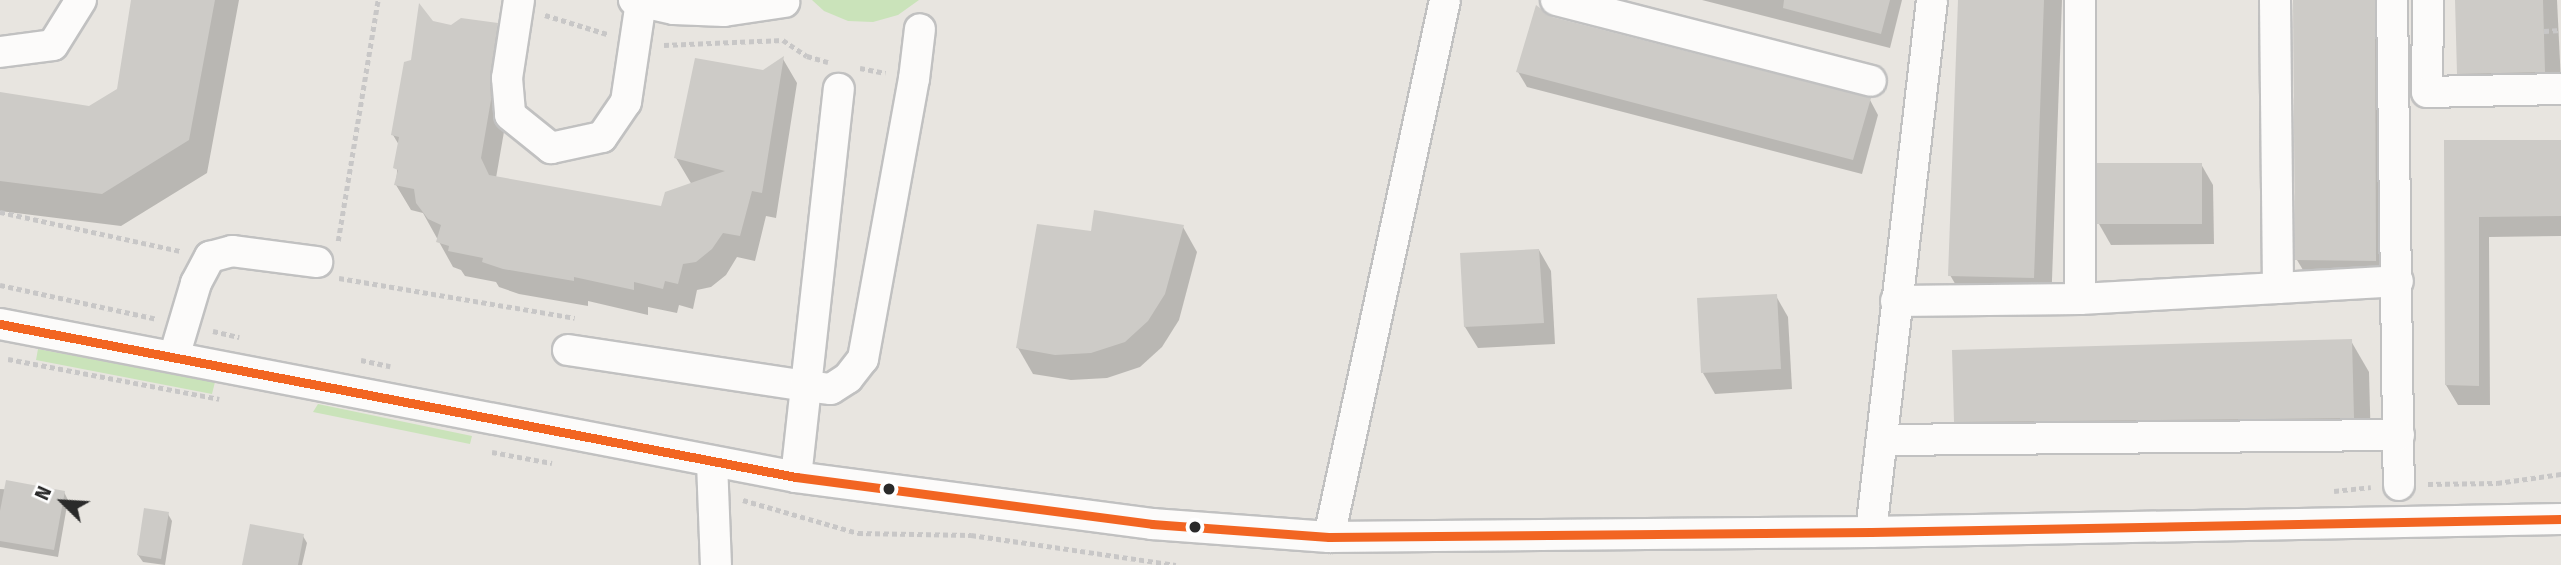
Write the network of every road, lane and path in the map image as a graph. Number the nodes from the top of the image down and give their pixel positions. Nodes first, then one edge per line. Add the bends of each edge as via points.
1 (81, 0) edge
2 (378, 0) edge
3 (1445, 0) edge
4 (1556, 0) edge
5 (1932, 0) edge
6 (2080, 0) edge
7 (2275, 0) edge
8 (2392, 0) edge
9 (2428, 0) edge
10 (637, 1) edge
11 (785, 2) dead end
12 (526, 4) edge
13 (920, 29) dead end
14 (2561, 30) edge
15 (2544, 31) dead end
16 (635, 42) junction
17 (0, 52) edge
18 (841, 73) junction
19 (914, 79) junction
20 (1871, 80) dead end
21 (2561, 89) edge
22 (0, 212) edge
23 (211, 257) junction
24 (328, 263) junction
25 (2398, 281) junction
26 (0, 285) edge
27 (2278, 288) junction
28 (2080, 299) junction
29 (1896, 301) junction
30 (577, 319) dead end
31 (0, 324) edge
32 (183, 324) junction
33 (251, 339) dead end
34 (568, 350) dead end
35 (174, 357) junction
36 (351, 358) dead end
37 (402, 368) dead end
38 (806, 386) junction
39 (2399, 435) junction
40 (1883, 440) junction
41 (712, 462) junction
42 (796, 477) junction
43 (2399, 485) dead end
44 (2561, 519) edge
45 (1871, 533) junction
46 (1329, 537) junction
47 (1135, 558) dead end
48 (716, 565) edge
49 (1135, 565) edge

1 - 17 street via 53,45
2 - 24 path
3 - 46 street
4 - 20 street
5 - 29 street
6 - 28 street
7 - 27 street
8 - 25 street
9 - 21 street via 2427,92
10 - 11 street via 674,9 723,11
10 - 16 street
12 - 16 path via 545,15
12 - 16 street via 507,78 510,115 551,148 602,137 626,102
13 - 19 street
14 - 15 path
16 - 18 path via 674,46 783,40
18 - 19 path
18 - 38 street
19 - 38 street via 863,359 848,378 831,389
22 - 23 path
23 - 24 street via 232,251
23 - 32 street via 196,283
24 - 30 path
25 - 27 street
25 - 39 street
26 - 32 path
27 - 28 street
28 - 29 street
29 - 40 street
31 - 35 street
32 - 33 path
32 - 35 street
34 - 38 street
35 - 41 street
36 - 37 path
38 - 42 street
39 - 40 street
39 - 43 street
40 - 45 street
41 - 42 street
41 - 48 street
42 - 46 street via 1152,524
44 - 45 street
45 - 46 street
47 - 49 path

